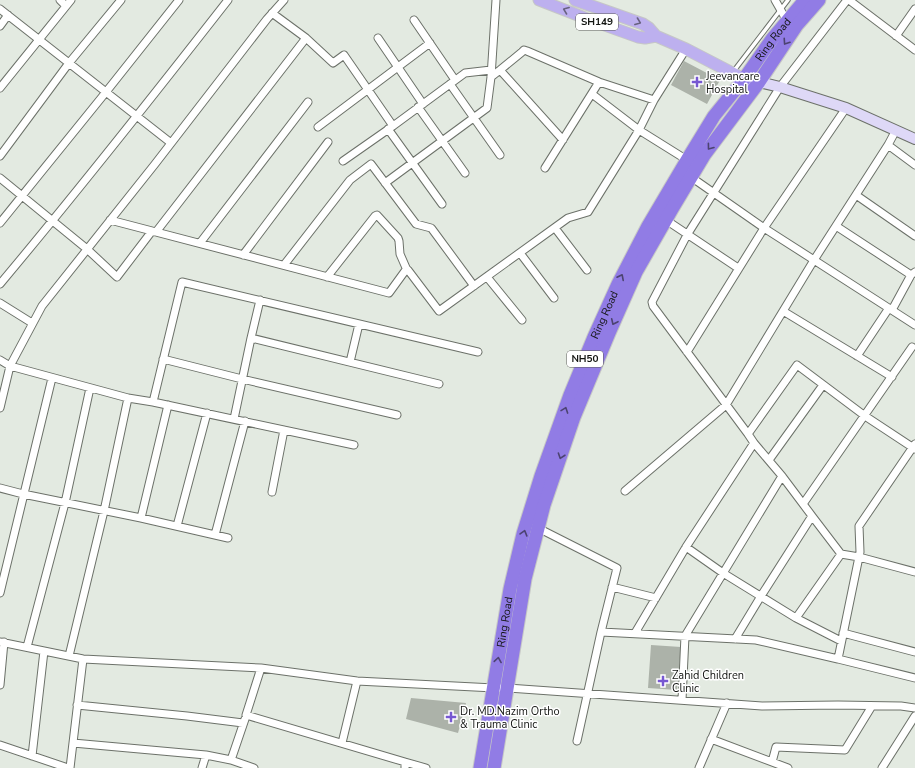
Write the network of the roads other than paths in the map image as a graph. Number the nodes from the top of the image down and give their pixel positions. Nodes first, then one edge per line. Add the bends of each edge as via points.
1 (60, 0) edge
2 (121, 0) edge
3 (179, 0) edge
4 (228, 0) edge
5 (284, 0) edge
6 (496, 0) edge
7 (539, 0) edge
8 (575, 0) edge
9 (775, 0) edge
10 (788, 0) edge
11 (805, 0) edge
12 (819, 0) edge
13 (848, 0) edge
14 (69, 3) edge
15 (592, 3) edge
16 (0, 9) edge
17 (780, 9) junction
18 (915, 9) edge
19 (272, 14) junction
20 (8, 15) junction
21 (585, 18) junction
22 (414, 20) dead end
23 (787, 21) junction
24 (0, 26) edge
25 (656, 36) junction
26 (896, 36) junction
27 (306, 38) junction
28 (378, 38) dead end
29 (39, 39) junction
30 (430, 44) junction
31 (686, 49) junction
32 (915, 50) edge
33 (69, 63) junction
34 (398, 67) junction
35 (500, 70) junction
36 (732, 73) junction
37 (491, 74) junction
38 (744, 79) junction
39 (452, 82) junction
40 (599, 82) junction
41 (759, 82) junction
42 (780, 87) junction
43 (0, 88) edge
44 (368, 90) junction
45 (106, 92) junction
46 (592, 94) junction
47 (654, 100) junction
48 (308, 102) dead end
49 (420, 105) junction
50 (846, 108) junction
51 (137, 116) junction
52 (474, 118) junction
53 (318, 127) dead end
54 (390, 127) junction
55 (639, 130) junction
56 (896, 130) junction
57 (915, 139) edge
58 (442, 140) junction
59 (563, 140) junction
60 (328, 142) dead end
61 (171, 143) junction
62 (888, 145) junction
63 (500, 155) dead end
64 (0, 156) edge
65 (687, 160) junction
66 (343, 161) dead end
67 (412, 163) junction
68 (915, 165) edge
69 (545, 168) dead end
70 (465, 173) dead end
71 (691, 177) junction
72 (0, 178) edge
73 (385, 183) junction
74 (713, 192) junction
75 (856, 195) junction
76 (22, 196) junction
77 (442, 204) dead end
78 (1, 219) edge
79 (110, 220) junction
80 (666, 220) junction
81 (52, 221) junction
82 (836, 226) junction
83 (555, 228) junction
84 (764, 228) junction
85 (154, 231) junction
86 (687, 235) junction
87 (915, 236) edge
88 (200, 243) junction
89 (86, 249) junction
90 (520, 253) junction
91 (243, 255) junction
92 (814, 260) junction
93 (284, 265) junction
94 (738, 268) junction
95 (407, 270) junction
96 (587, 270) dead end
97 (913, 273) edge
98 (327, 276) junction
99 (487, 277) junction
100 (0, 284) edge
101 (474, 286) junction
102 (554, 298) dead end
103 (260, 300) junction
104 (0, 303) edge
105 (890, 309) junction
106 (783, 311) junction
107 (522, 320) dead end
108 (32, 323) junction
109 (359, 324) junction
110 (915, 325) edge
111 (251, 338) junction
112 (912, 347) dead end
113 (478, 352) dead end
114 (687, 352) junction
115 (857, 356) junction
116 (163, 358) junction
117 (0, 360) edge
118 (350, 362) junction
119 (10, 366) junction
120 (892, 377) junction
121 (52, 378) junction
122 (242, 379) junction
123 (439, 384) dead end
124 (823, 385) junction
125 (90, 388) junction
126 (128, 398) junction
127 (153, 402) junction
128 (168, 405) junction
129 (726, 405) junction
130 (0, 408) edge
131 (207, 413) junction
132 (397, 415) dead end
133 (865, 416) junction
134 (234, 419) junction
135 (245, 421) junction
136 (284, 430) junction
137 (748, 434) junction
138 (754, 443) junction
139 (354, 445) dead end
140 (914, 447) edge
141 (769, 460) junction
142 (782, 476) junction
143 (0, 488) edge
144 (625, 491) dead end
145 (272, 492) dead end
146 (24, 494) junction
147 (65, 503) junction
148 (803, 504) junction
149 (104, 511) junction
150 (812, 516) junction
151 (141, 518) junction
152 (177, 526) junction
153 (538, 528) junction
154 (215, 535) junction
155 (228, 538) dead end
156 (686, 547) junction
157 (840, 554) junction
158 (859, 557) junction
159 (915, 572) edge
160 (723, 573) junction
161 (612, 587) junction
162 (0, 593) edge
163 (761, 596) junction
164 (656, 598) junction
165 (796, 618) junction
166 (601, 632) junction
167 (843, 633) junction
168 (635, 634) junction
169 (685, 636) junction
170 (735, 639) junction
171 (841, 641) junction
172 (2, 642) edge
173 (26, 647) junction
174 (44, 651) junction
175 (915, 652) edge
176 (69, 656) junction
177 (83, 659) junction
178 (838, 659) junction
179 (261, 668) junction
180 (915, 678) edge
181 (356, 681) junction
182 (0, 686) edge
183 (494, 688) junction
184 (507, 688) junction
185 (587, 694) junction
186 (682, 700) junction
187 (727, 703) junction
188 (77, 705) junction
189 (872, 706) junction
190 (915, 708) edge
191 (246, 715) junction
192 (915, 716) edge
193 (243, 723) junction
194 (711, 740) junction
195 (577, 741) dead end
196 (73, 743) junction
197 (342, 743) junction
198 (0, 745) edge
199 (206, 755) junction
200 (32, 756) junction
201 (231, 760) junction
202 (772, 762) junction
203 (49, 765) edge
204 (405, 765) edge
205 (69, 768) edge
206 (202, 768) edge
207 (254, 768) edge
208 (426, 768) edge
209 (480, 768) edge
210 (494, 768) edge
211 (699, 768) edge
212 (788, 768) edge
213 (882, 768) edge

1 - 14 street
2 - 33 street
3 - 45 street
4 - 51 street
5 - 19 street
6 - 37 street
21 -> 7 main road, SH149
8 - 15 main road, SH149
9 - 17 street
10 - 17 lane
11 - 23 highway, Ring Road / NH50
12 -> 41 highway, Ring Road / NH50 via 797,25
13 - 26 street
13 - 42 street
14 - 29 street
15 - 21 street
15 -> 25 main road, SH149 via 642,24
16 - 20 street
17 - 23 street
17 - 36 lane
18 - 26 street
19 - 27 street
19 - 61 street
20 - 24 street
20 - 29 street
21 - 25 main road, SH149 via 638,37
22 - 30 street
23 - 38 highway, Ring Road / NH50
25 - 31 main road, SH149
26 - 32 street
27 - 44 street via 334,63 344,56
27 - 85 street
28 - 34 street
29 - 33 street
29 - 43 street
30 - 34 street
30 - 39 street
31 - 36 main road, SH149
31 - 47 street
33 - 45 street
33 - 64 street
34 - 44 street
34 - 49 street
35 - 37 street
35 - 40 street via 524,50
35 - 59 street
36 - 38 main road, SH149
37 - 39 street via 465,73
37 - 52 street via 488,107
38 - 41 main road, SH149
38 - 65 highway, Ring Road / NH50 via 714,116
39 - 49 street
39 - 52 street
40 - 46 street
40 - 47 street
41 - 42 main road
41 -> 71 highway, Ring Road / NH50 via 705,154
42 - 50 main road
42 - 74 street
44 - 53 street
44 - 54 street
45 - 51 street
45 - 76 street
46 - 55 street
46 - 59 street
47 - 55 street
48 - 88 street
49 - 54 street
49 - 58 street
50 - 56 main road
50 - 84 street
51 - 61 street
51 - 81 street
52 - 58 street
52 - 63 street
54 - 66 street
54 - 67 street
55 - 65 street
55 - 83 street via 588,212 568,218
56 - 57 main road
56 - 62 street
58 - 67 street
58 - 70 street
59 - 69 street
60 - 91 street
61 - 79 street
62 - 68 street
62 - 75 street
183 -> 65 highway, Ring Road / NH50 via 510,589 523,534 570,395 618,284
67 - 73 street
67 - 77 street
71 - 74 street
71 - 80 highway, Ring Road / NH50
72 - 76 street
73 - 93 street via 371,164 350,180
73 - 101 street via 416,224 432,229
74 - 84 street
74 - 86 street
75 - 82 street
75 - 87 street
76 - 78 street
76 - 81 street
79 - 85 street
79 - 89 street
80 - 86 street
80 -> 153 highway, Ring Road / NH50 via 636,272 606,340 574,417
81 - 89 street
81 - 100 street
82 - 92 street
82 - 97 street
83 - 90 street
83 - 96 street
84 - 92 street
84 - 94 street
85 - 88 street
85 - 89 street via 117,277
86 - 94 street
86 - 114 street via 652,302
88 - 91 street
89 - 108 street
90 - 99 street
90 - 102 street
91 - 93 street
92 - 105 street
92 - 106 street
93 - 98 street
94 - 114 street
95 - 98 street via 389,293
95 - 98 street via 400,254 400,241 377,215
95 - 101 street via 439,311
97 - 105 street
99 - 101 street
99 - 107 street
103 - 109 street
103 - 111 street
103 - 116 street via 182,282
104 - 108 street
105 - 110 street
105 - 115 street
106 - 115 street
106 - 129 street
108 - 119 street
109 - 113 street
109 - 118 street
111 - 118 street
111 - 122 street
112 - 120 street
114 - 129 street
115 - 120 street
116 - 122 street
116 - 127 street
117 - 119 street
118 - 123 street
119 - 121 street
119 - 130 street
120 - 133 street
121 - 125 street
121 - 146 street
122 - 132 street
122 - 134 street
124 - 133 street
124 - 137 street via 796,365
124 - 141 street
125 - 126 street
125 - 147 street
126 - 127 street
126 - 149 street
127 - 128 street
128 - 131 street
128 - 151 street
129 - 137 street
129 - 144 street
131 - 134 street
131 - 152 street
133 - 140 street
133 - 148 street
134 - 135 street
135 - 136 street
135 - 154 street
136 - 139 street
136 - 145 street
137 - 138 street
138 - 141 street
138 - 156 street
140 - 158 street via 859,526
141 - 142 street
142 - 148 street
142 - 160 street
143 - 146 street
146 - 147 street
146 - 162 street
147 - 149 street
147 - 173 street
148 - 150 street
149 - 151 street
149 - 176 street
150 - 157 street
150 - 163 street
151 - 152 street
152 - 154 street
153 - 161 street via 617,568
153 - 184 highway, Ring Road / NH50 via 525,579
154 - 155 street
156 - 160 street
156 - 164 street
157 - 158 street
157 - 165 street
158 - 159 street
158 - 167 street
160 - 163 street
160 - 169 street
161 - 164 street
161 - 166 street
163 - 165 street
163 - 170 street
164 - 168 street
165 - 171 street
166 - 168 street
166 - 185 street
167 - 171 street
167 - 175 street
168 - 169 street
169 - 170 street
169 - 186 street
170 - 178 street via 756,640
171 - 178 street
172 - 173 street
172 - 182 street
173 - 174 street
174 - 176 street
174 - 200 street
176 - 177 street
177 - 179 street
177 - 188 street
178 - 180 street
179 - 181 street
179 - 191 street
181 - 183 street
181 - 197 street
183 - 184 street
183 - 209 highway, Ring Road / NH50
184 - 185 street
184 - 210 highway, Ring Road / NH50
185 - 186 street
185 - 195 street
186 - 187 street
187 - 189 street via 762,706
187 - 194 street
188 - 193 street
188 - 196 street
189 - 190 street
189 - 202 street via 845,750 776,747
191 - 193 street
191 - 197 street
192 - 213 street
193 - 201 street
194 - 202 street
194 - 211 street
196 - 199 street
196 - 205 street
197 - 204 street
198 - 200 street
199 - 201 street
199 - 206 street
200 - 203 street
201 - 207 street
202 - 212 street
203 - 205 street
204 - 208 street

